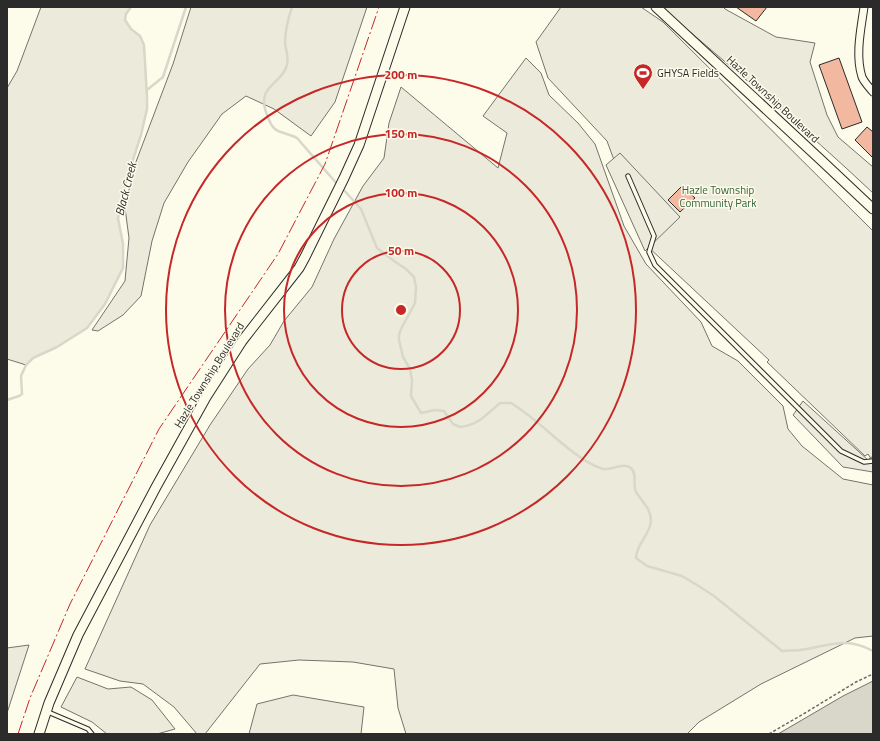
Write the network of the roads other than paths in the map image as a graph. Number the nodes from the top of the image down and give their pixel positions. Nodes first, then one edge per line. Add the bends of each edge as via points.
1 (405, 7) edge
2 (656, 7) edge
3 (864, 7) edge
4 (873, 92) edge
5 (628, 176) dead end
6 (873, 209) edge
7 (873, 461) edge
8 (47, 712) junction
9 (39, 734) edge
10 (92, 734) edge

1 - 8 street, Hazle Township Boulevard via 359,145 305,257 242,341 206,397 78,635
2 - 6 street, Hazle Township Boulevard
3 - 4 street via 860,66 862,78
5 - 7 lane via 654,236 649,252 655,265 841,451 864,462
8 - 9 street, Hazle Township Boulevard
8 - 10 lane via 88,729

